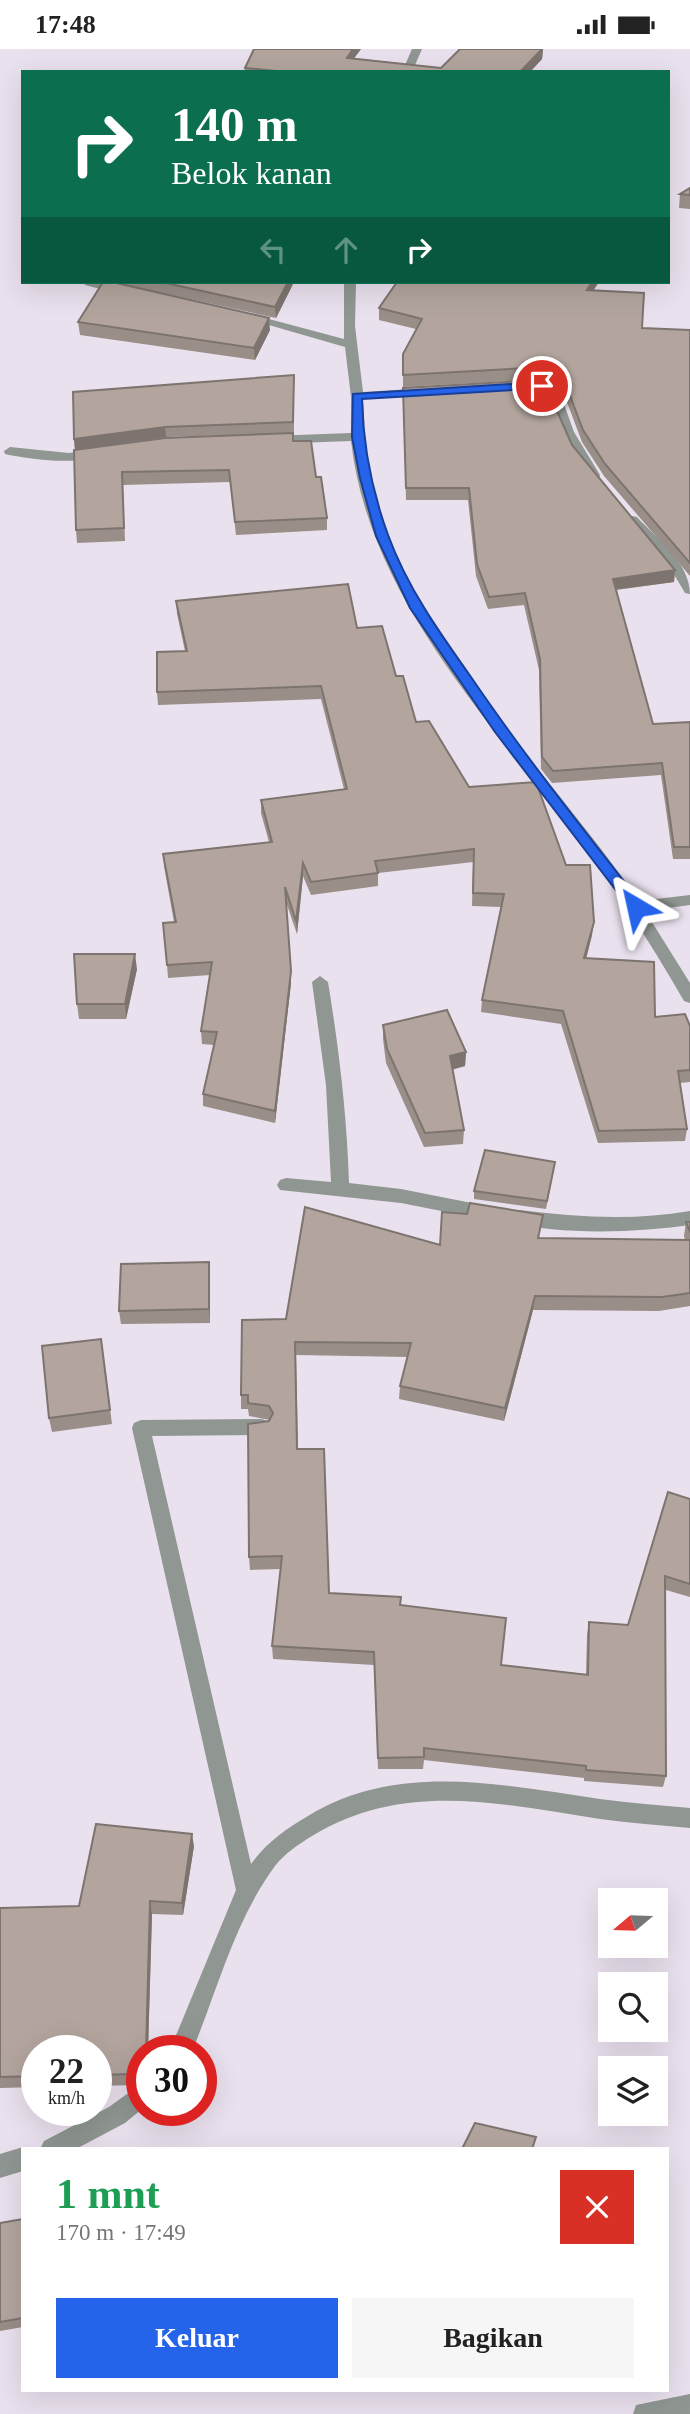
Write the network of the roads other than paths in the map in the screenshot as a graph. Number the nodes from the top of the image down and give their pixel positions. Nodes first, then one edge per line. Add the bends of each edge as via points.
1 (417, 49) edge
2 (408, 70) edge
3 (94, 284) edge
4 (349, 284) edge
5 (137, 293) edge
6 (232, 314) edge
7 (348, 344) junction
8 (512, 388) edge
9 (447, 391) edge
10 (357, 396) junction
11 (358, 437) junction
12 (249, 441) edge
13 (10, 451) dead end
14 (105, 452) edge
15 (602, 485) edge
16 (627, 513) edge
17 (690, 590) edge
18 (690, 900) edge
19 (636, 907) junction
20 (320, 982) dead end
21 (690, 997) edge
22 (286, 1185) dead end
23 (340, 1189) junction
24 (690, 1218) edge
25 (262, 1427) edge
26 (690, 1818) edge
27 (247, 1891) junction
28 (187, 2035) edge
29 (126, 2107) edge
30 (56, 2147) edge
31 (21, 2160) edge
32 (0, 2166) edge
33 (690, 2406) edge
34 (645, 2414) edge

1 - 2 street
3 - 5 street
4 - 7 street
6 - 7 street
7 - 10 street
8 - 15 street via 542,386 554,393 568,432
9 - 10 street
10 - 11 street
11 - 12 street
11 - 19 street via 382,536 417,608 500,729
13 - 14 street via 69,457
16 - 17 street
18 - 19 street
19 - 21 street
20 - 23 street via 340,1124
22 - 23 street
23 - 24 street via 566,1222 662,1224
25 - 27 street via 141,1428
26 - 27 street via 497,1791 414,1790 359,1802 318,1819 269,1856
27 - 28 street
29 - 30 street
31 - 32 street
33 - 34 street

